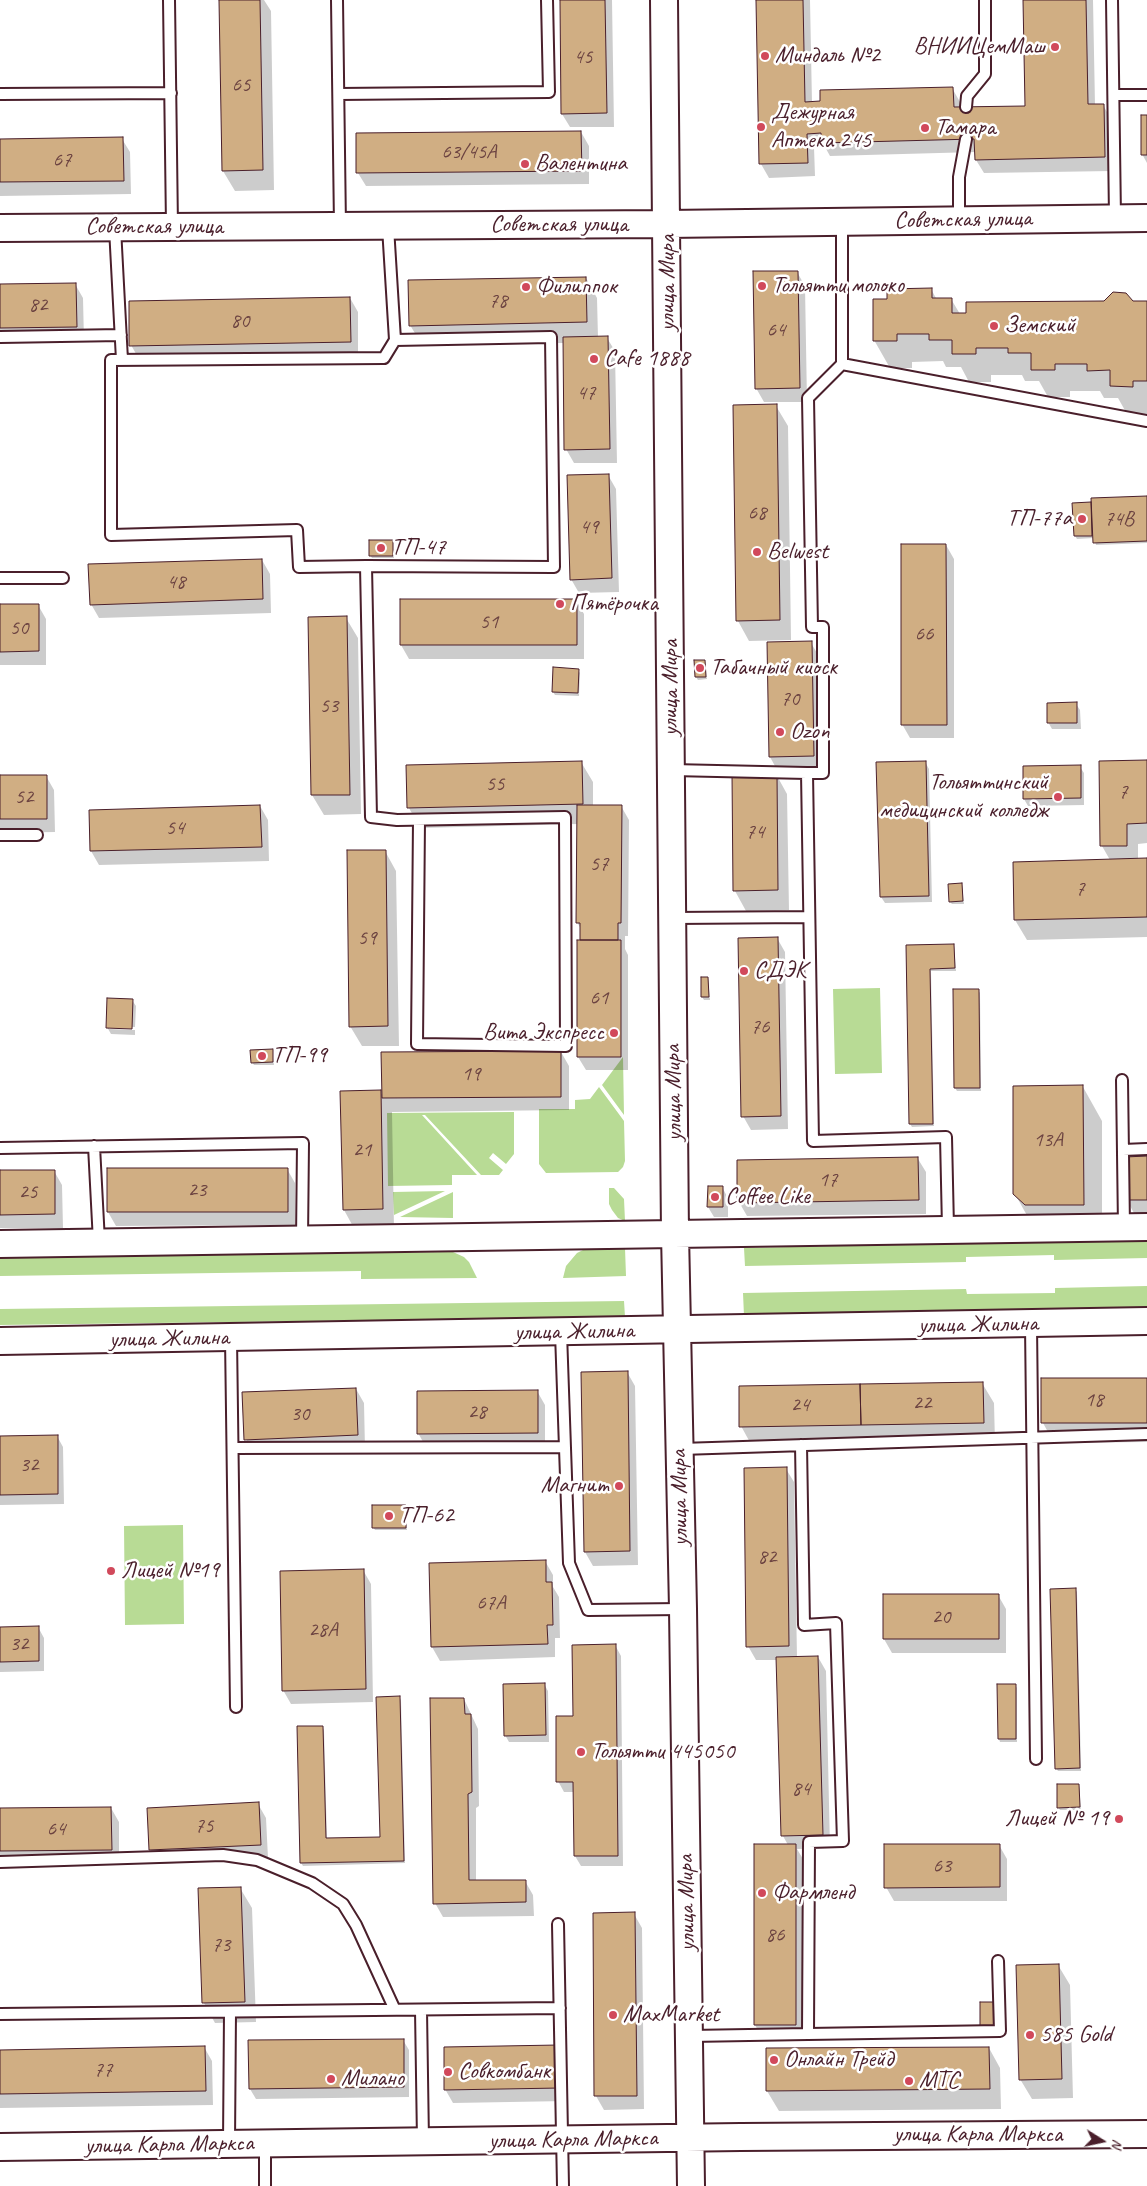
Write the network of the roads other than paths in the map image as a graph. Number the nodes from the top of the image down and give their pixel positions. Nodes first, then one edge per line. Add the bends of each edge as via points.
1 (169, 0) edge
2 (337, 0) edge
3 (547, 0) edge
4 (664, 0) edge
5 (985, 0) edge
6 (1112, 0) edge
7 (171, 93) junction
8 (0, 94) edge
9 (339, 94) junction
10 (1114, 95) junction
11 (1147, 95) edge
12 (966, 107) dead end
13 (966, 139) dead end
14 (1115, 218) junction
15 (1147, 218) edge
16 (959, 220) junction
17 (842, 222) junction
18 (667, 224) junction
19 (340, 226) junction
20 (388, 226) junction
21 (115, 227) junction
22 (172, 227) junction
23 (0, 228) edge
24 (121, 335) junction
25 (0, 337) edge
26 (395, 340) junction
27 (122, 360) junction
28 (842, 364) junction
29 (1147, 421) edge
30 (366, 566) junction
31 (0, 578) edge
32 (63, 578) dead end
33 (671, 770) junction
34 (807, 773) junction
35 (419, 820) junction
36 (0, 835) edge
37 (37, 835) dead end
38 (809, 917) junction
39 (672, 918) junction
40 (1122, 1080) dead end
41 (94, 1146) junction
42 (0, 1148) edge
43 (1123, 1150) junction
44 (1147, 1150) edge
45 (1136, 1228) edge
46 (948, 1229) junction
47 (675, 1234) junction
48 (302, 1240) junction
49 (99, 1242) junction
50 (0, 1244) edge
51 (1147, 1321) edge
52 (1031, 1324) junction
53 (676, 1330) junction
54 (561, 1332) junction
55 (231, 1338) junction
56 (0, 1341) edge
57 (1147, 1434) edge
58 (1032, 1438) junction
59 (800, 1445) junction
60 (565, 1447) junction
61 (233, 1448) junction
62 (679, 1449) junction
63 (683, 1608) junction
64 (236, 1707) dead end
65 (1036, 1759) dead end
66 (0, 1862) edge
67 (558, 1924) dead end
68 (998, 1961) dead end
69 (560, 2008) junction
70 (395, 2010) junction
71 (421, 2010) junction
72 (230, 2012) junction
73 (0, 2014) edge
74 (808, 2034) junction
75 (689, 2036) junction
76 (1147, 2134) edge
77 (691, 2138) junction
78 (563, 2140) junction
79 (424, 2142) junction
80 (229, 2144) junction
81 (265, 2144) junction
82 (0, 2147) edge
83 (265, 2186) edge
84 (564, 2186) edge
85 (691, 2186) edge

1 - 7 lane
2 - 9 lane
3 - 9 lane via 549,92
4 - 18 main road, улица Мира
5 - 12 lane via 985,74 967,96
6 - 10 lane
7 - 8 lane
7 - 22 lane
9 - 19 lane
10 - 11 lane
10 - 14 lane
13 - 16 lane via 959,177
14 - 15 main road, Советская улица
14 - 16 main road, Советская улица
16 - 17 main road, Советская улица
17 - 18 main road, Советская улица
17 - 28 lane
18 - 20 main road, Советская улица
18 - 33 main road, улица Мира
19 - 20 main road, Советская улица
19 - 22 main road, Советская улица
20 - 26 lane
21 - 22 main road, Советская улица
21 - 23 main road, Советская улица
21 - 24 lane
24 - 25 lane
24 - 27 lane
26 - 27 lane via 384,358
26 - 30 lane via 551,337 554,567
27 - 30 lane via 111,360 111,535 297,530 299,567
28 - 29 lane
28 - 34 lane via 808,398 812,627 823,627 823,773
30 - 35 lane via 371,817
31 - 32 lane
33 - 34 lane
33 - 39 main road, улица Мира
34 - 38 lane
35 - 35 lane via 565,817 566,1046 417,1044
36 - 37 lane
38 - 39 lane
38 - 46 lane via 813,1141 946,1137
39 - 47 main road, улица Мира
40 - 43 lane
41 - 42 lane
41 - 48 lane via 303,1143
41 - 49 lane
43 - 44 lane
43 - 45 lane
45 - 46 main road
46 - 47 main road
47 - 48 main road
47 - 53 main road, улица Мира
48 - 49 main road
49 - 50 main road
51 - 52 main road, улица Жилина
52 - 53 main road, улица Жилина
52 - 58 lane
53 - 54 main road, улица Жилина
53 - 62 main road, улица Мира
54 - 55 main road, улица Жилина
54 - 60 lane
55 - 56 main road, улица Жилина
55 - 61 lane
57 - 58 lane
58 - 59 lane
58 - 65 lane
59 - 62 lane
59 - 74 lane via 804,1625 836,1623 843,1841 809,1842
60 - 61 lane
60 - 63 lane via 569,1563 588,1610
61 - 64 lane
62 - 63 main road, улица Мира
63 - 75 main road, улица Мира
66 - 70 lane via 223,1855 257,1860 312,1883 343,1904 356,1924
67 - 69 lane
68 - 74 lane via 1000,2031
69 - 71 lane
69 - 78 lane
70 - 71 lane
70 - 72 lane
71 - 79 lane
72 - 73 lane
72 - 80 lane
74 - 75 lane
75 - 77 main road, улица Мира
76 - 77 main road, улица Карла Маркса
77 - 78 main road, улица Карла Маркса
77 - 85 main road, улица Мира
78 - 79 main road, улица Карла Маркса
78 - 84 lane
79 - 81 main road, улица Карла Маркса
80 - 81 main road, улица Карла Маркса
80 - 82 main road, улица Карла Маркса
81 - 83 lane

